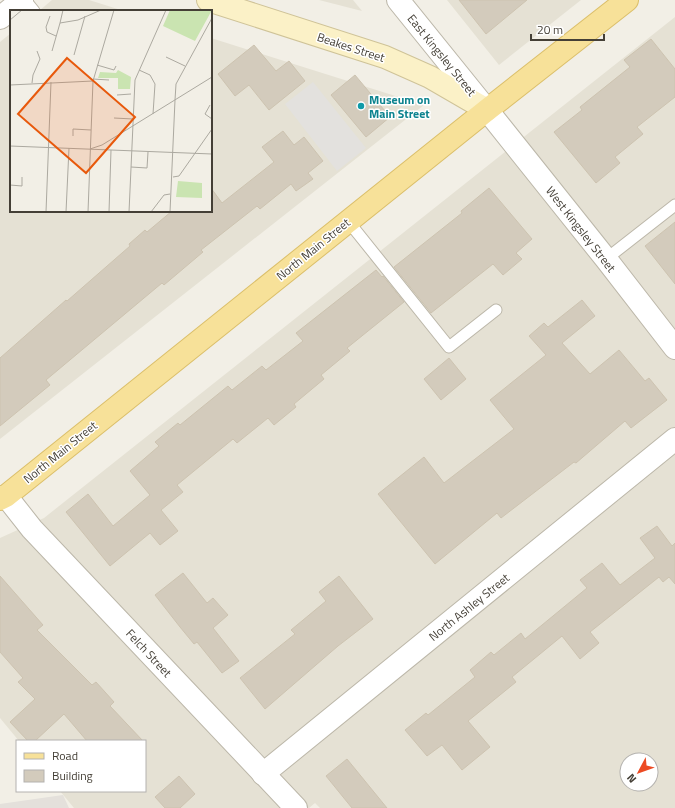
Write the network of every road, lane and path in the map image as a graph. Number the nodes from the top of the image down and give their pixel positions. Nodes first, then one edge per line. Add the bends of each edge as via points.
1 (24, 0) edge
2 (208, 0) edge
3 (398, 0) edge
4 (627, 0) edge
5 (10, 10) edge
6 (11, 10) edge
7 (33, 10) edge
8 (0, 18) edge
9 (487, 110) junction
10 (675, 206) edge
11 (348, 222) junction
12 (606, 259) junction
13 (496, 310) dead end
14 (675, 348) edge
15 (675, 439) edge
16 (3, 498) edge
17 (263, 774) junction
18 (296, 808) edge

1 - 6 street
1 - 7 lane
2 - 9 main road, Beakes Street via 385,57 430,77
3 - 9 street, East Kingsley Street
4 - 9 main road, North Main Street
5 - 8 street
9 - 11 main road, North Main Street
9 - 12 street, West Kingsley Street
10 - 12 lane
11 - 13 lane via 449,347
11 - 16 main road, North Main Street
12 - 14 street, West Kingsley Street
15 - 17 street, North Ashley Street
16 - 17 street, Felch Street
17 - 18 street, Felch Street

